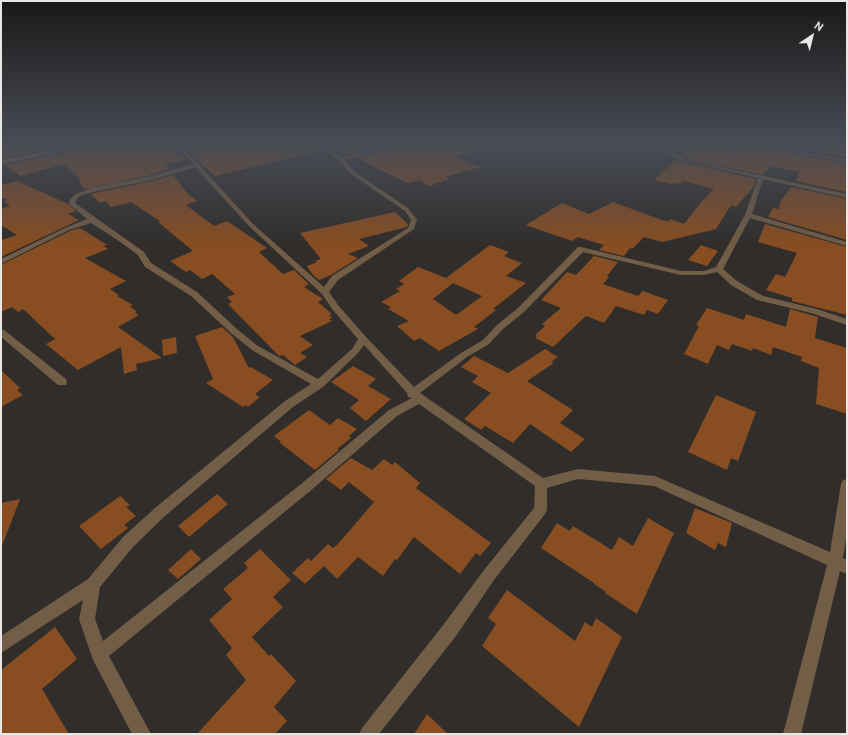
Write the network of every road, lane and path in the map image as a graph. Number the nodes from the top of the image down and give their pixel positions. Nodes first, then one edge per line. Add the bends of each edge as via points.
1 (145, 179) edge
2 (209, 179) edge
3 (362, 179) edge
4 (760, 179) edge
5 (771, 179) edge
6 (847, 196) edge
7 (748, 215) junction
8 (92, 220) junction
9 (847, 244) edge
10 (1, 253) edge
11 (11, 258) junction
12 (1, 262) edge
13 (719, 269) junction
14 (325, 292) junction
15 (847, 322) edge
16 (1, 332) edge
17 (363, 339) junction
18 (62, 382) dead end
19 (320, 384) junction
20 (415, 396) junction
21 (541, 484) junction
22 (847, 484) edge
23 (841, 564) edge
24 (93, 584) junction
25 (1, 644) edge
26 (99, 654) junction
27 (142, 734) edge
28 (368, 734) edge
29 (792, 734) edge

1 - 8 street via 78,195 72,204
2 - 14 street via 251,224
3 - 14 street via 407,210 414,220 411,229 335,278
4 - 7 street
5 - 6 street
7 - 9 street
7 - 13 street
8 - 11 street via 67,229
8 - 19 street via 141,254 148,265 194,294 255,348
10 - 11 street
11 - 12 street
13 - 15 street via 734,284 760,298
13 - 20 street via 704,273 681,273 581,249 486,342 464,355
14 - 17 street
16 - 18 street
17 - 19 street via 355,351
17 - 20 street
19 - 24 street via 288,404 160,512 128,542
20 - 21 street
20 - 26 street
21 - 23 street via 578,474 655,481
21 - 28 street via 540,510
22 - 23 street
23 - 29 street
24 - 25 street
24 - 26 street via 86,619
26 - 27 street

